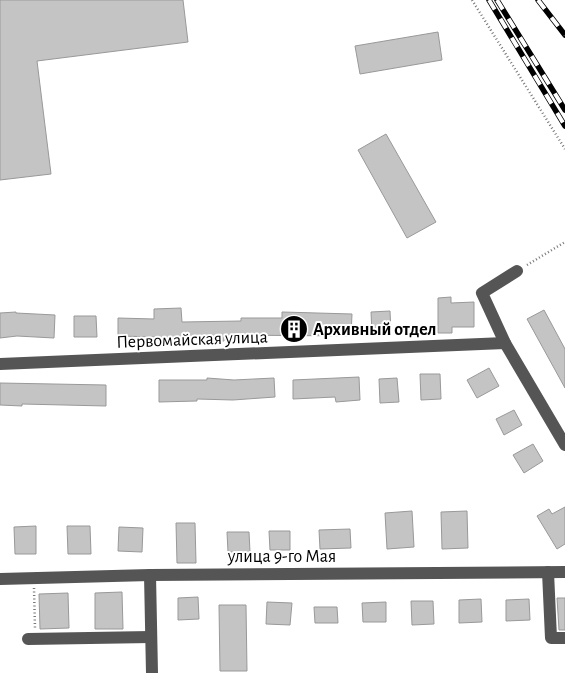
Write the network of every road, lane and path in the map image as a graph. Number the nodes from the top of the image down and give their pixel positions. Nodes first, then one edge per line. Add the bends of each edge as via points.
1 (472, 0) edge
2 (565, 149) edge
3 (565, 242) edge
4 (517, 271) joint
5 (505, 343) junction
6 (0, 364) edge
7 (565, 445) edge
8 (548, 572) junction
9 (565, 572) edge
10 (150, 575) junction
11 (34, 577) junction
12 (0, 579) edge
13 (151, 637) junction
14 (565, 638) edge
15 (32, 639) joint
16 (152, 673) edge

1 - 2 path
3 - 4 path
4 - 5 street via 482,294
5 - 6 street, Первомайская улица
5 - 7 street
8 - 9 street, улица 9-го Мая
8 - 10 street, улица 9-го Мая
8 - 14 street via 550,638
10 - 11 street, улица 9-го Мая
10 - 13 street
11 - 12 street, улица 9-го Мая
11 - 15 path
13 - 15 street
13 - 16 street

